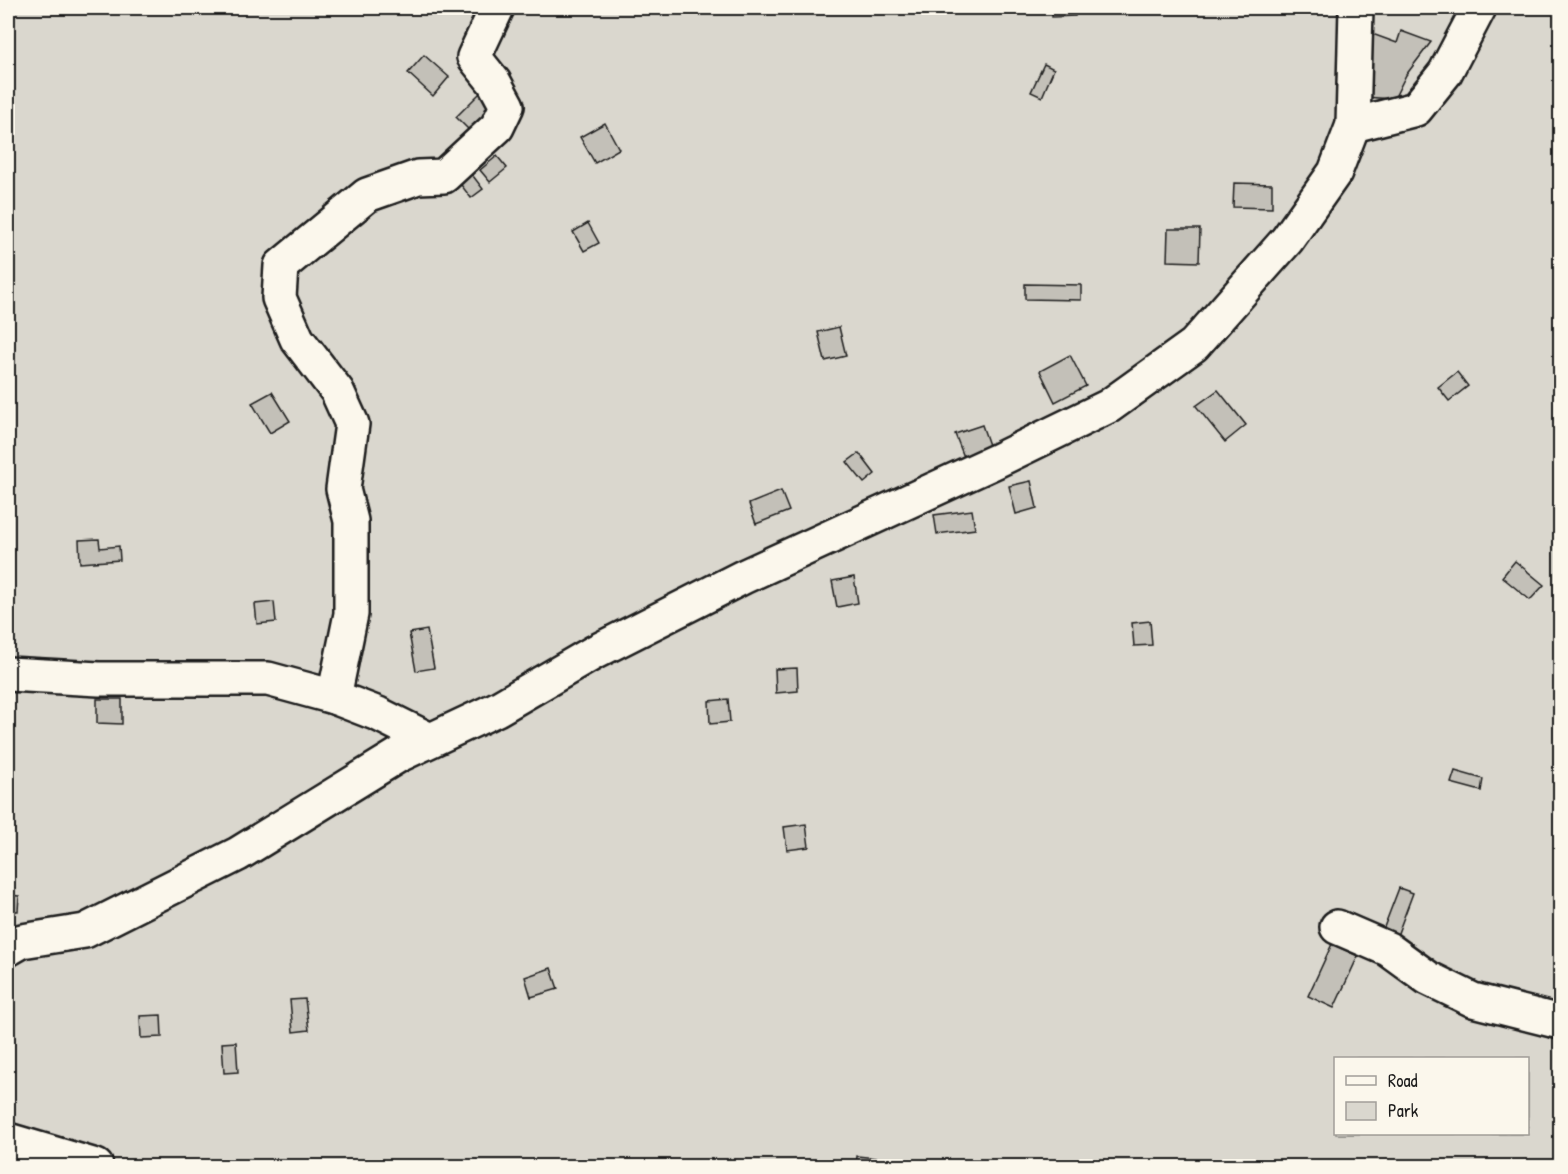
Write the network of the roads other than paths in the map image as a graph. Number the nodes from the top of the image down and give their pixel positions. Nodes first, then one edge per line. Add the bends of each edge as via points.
1 (497, 8) edge
2 (1356, 8) edge
3 (1479, 8) edge
4 (1353, 125) junction
5 (8, 674) edge
6 (334, 697) junction
7 (430, 740) junction
8 (1336, 927) dead end
9 (8, 949) edge
10 (1560, 1022) edge
11 (8, 1140) edge
12 (96, 1167) edge

1 - 6 street via 474,57 507,106 497,127 444,176 418,177 367,195 280,266 279,298 297,339 337,391 352,424 343,489 351,521 351,615
2 - 4 street
3 - 4 street via 1445,74 1416,109
4 - 7 street via 1335,172 1287,240 1194,345 1109,406 743,578 595,652 497,709
5 - 6 street via 99,679 268,679
6 - 7 street
7 - 9 street via 238,854 85,931 22,941
8 - 10 street via 1388,950 1428,978 1473,1000
11 - 12 street

